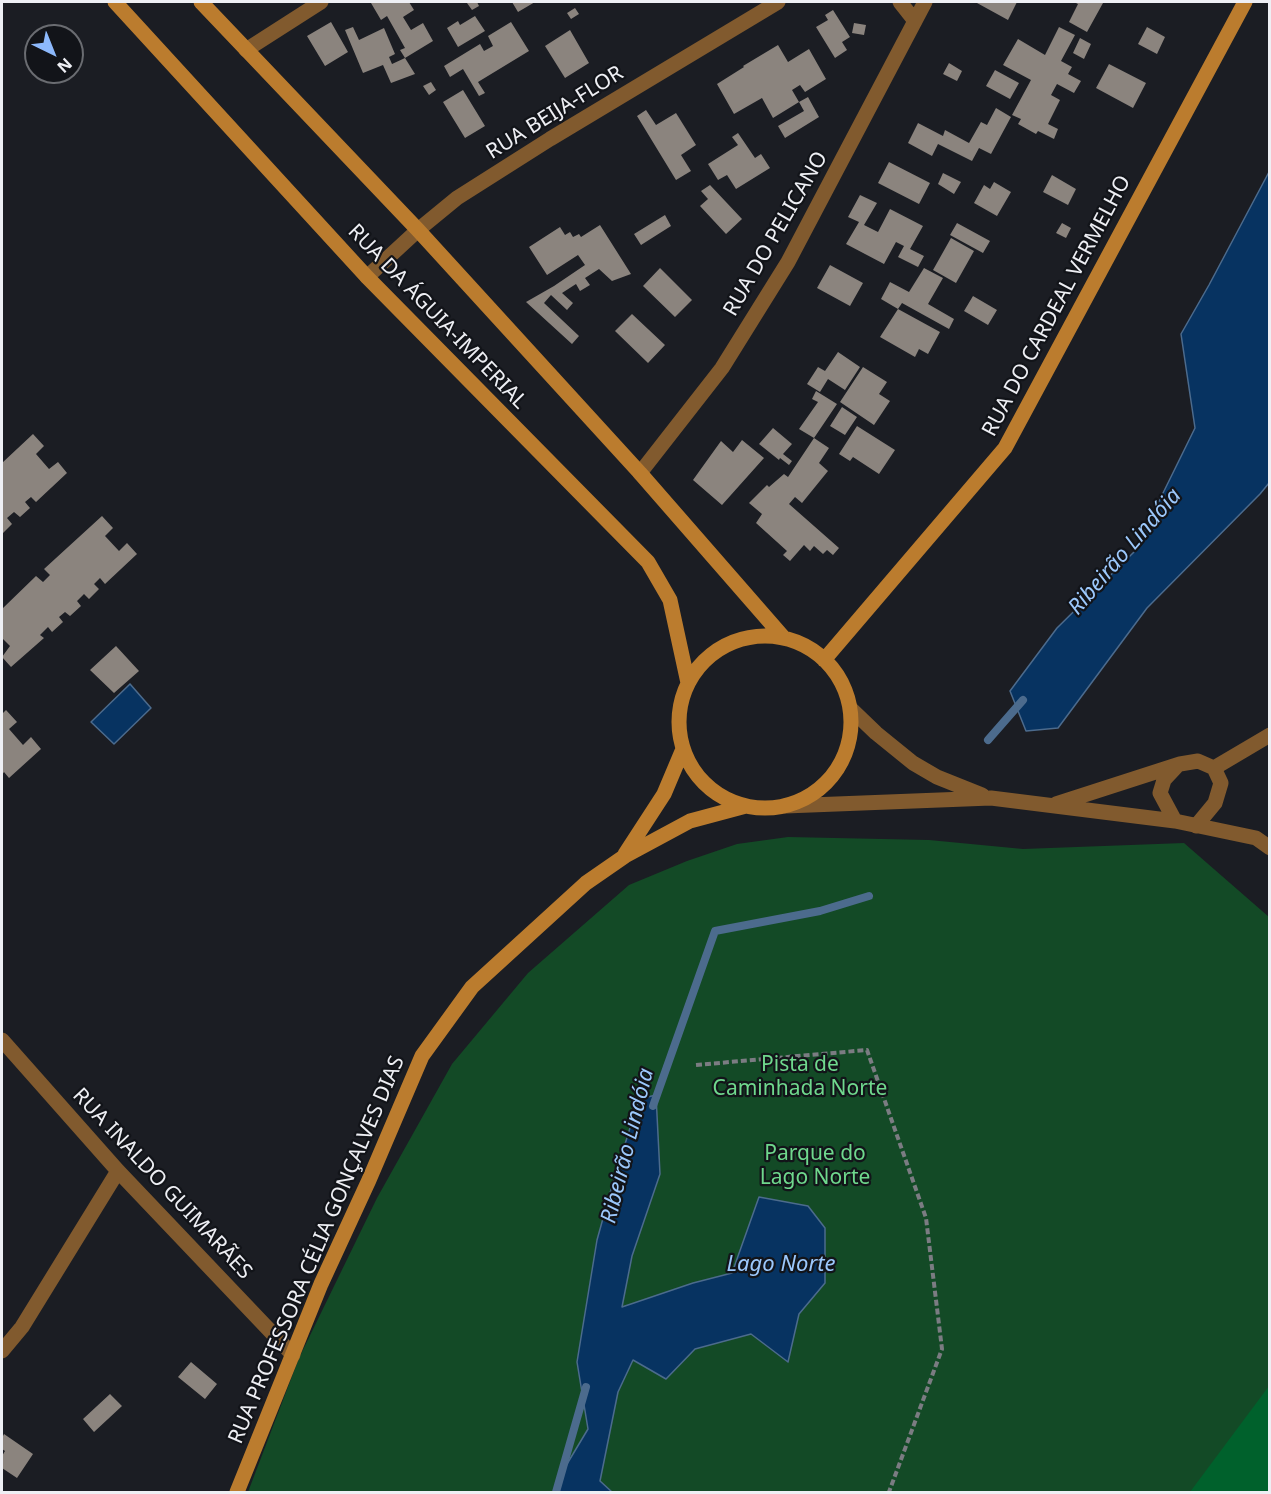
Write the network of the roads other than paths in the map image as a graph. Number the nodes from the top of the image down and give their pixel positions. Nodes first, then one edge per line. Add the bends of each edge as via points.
1 (115, 2) edge
2 (201, 2) edge
3 (321, 2) edge
4 (778, 2) edge
5 (900, 2) edge
6 (925, 2) edge
7 (1245, 2) edge
8 (915, 21) junction
9 (246, 50) junction
10 (418, 230) junction
11 (367, 277) junction
12 (640, 473) junction
13 (783, 637) junction
14 (824, 660) junction
15 (688, 683) junction
16 (851, 709) junction
17 (1269, 735) edge
18 (683, 749) junction
19 (1180, 764) junction
20 (1214, 768) junction
21 (991, 798) junction
22 (746, 806) junction
23 (785, 806) junction
24 (1052, 806) junction
25 (1175, 821) junction
26 (1196, 826) junction
27 (1269, 848) edge
28 (625, 855) junction
29 (2, 1040) edge
30 (118, 1171) junction
31 (2, 1351) edge
32 (293, 1355) junction
33 (237, 1492) edge

1 - 11 street, RUA DA ÁGUIA-IMPERIAL
2 - 9 street, RUA DA ÁGUIA-IMPERIAL
3 - 9 street
4 - 10 street, RUA BEIJA-FLOR via 550,139 457,198
5 - 8 street
6 - 8 street, RUA DO PELICANO
7 - 14 street, RUA DO CARDEAL VERMELHO via 1005,448
8 - 12 street, RUA DO PELICANO via 788,262 722,368
9 - 10 street, RUA DA ÁGUIA-IMPERIAL
10 - 11 street, RUA BEIJA-FLOR
10 - 12 street, RUA DA ÁGUIA-IMPERIAL
11 - 15 street, RUA DA ÁGUIA-IMPERIAL via 648,562 670,600
12 - 13 street, RUA DA ÁGUIA-IMPERIAL
13 - 14 street via 810,647
13 - 15 street via 755,636 728,644 705,660
14 - 16 street via 848,695
15 - 18 street via 679,720
16 - 21 street via 913,763
16 - 23 street via 851,735 839,766 809,797
17 - 20 street
18 - 22 street via 697,775 719,795
18 - 28 street via 664,794
19 - 20 street via 1198,761
19 - 24 street
19 - 25 street via 1164,780 1160,793
20 - 26 street via 1221,783 1215,803
21 - 23 street
21 - 24 street
22 - 23 street
22 - 28 street via 690,821
24 - 25 street
25 - 26 street
26 - 27 street via 1256,838
28 - 32 street, RUA PROFESSORA CÉLIA GONÇALVES DIAS via 586,884 472,987 422,1056
29 - 30 street, RUA INALDO GUIMARÃES
30 - 31 street via 22,1327
30 - 32 street, RUA INALDO GUIMARÃES
32 - 33 street, RUA PROFESSORA CÉLIA GONÇALVES DIAS

